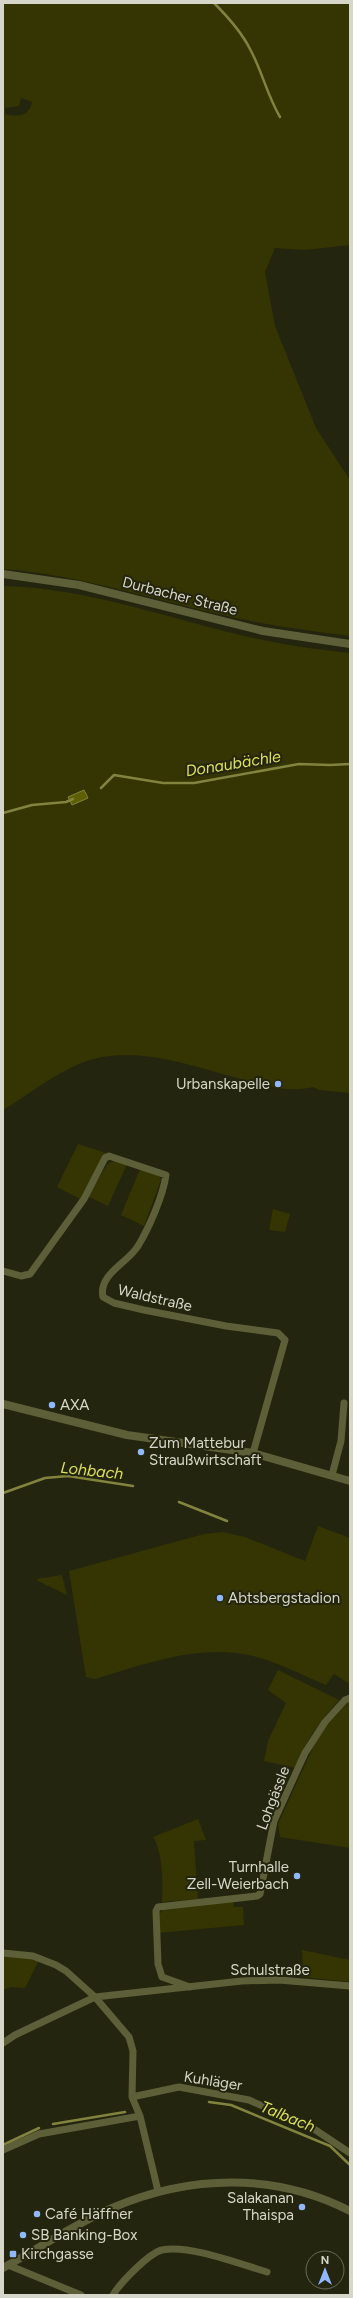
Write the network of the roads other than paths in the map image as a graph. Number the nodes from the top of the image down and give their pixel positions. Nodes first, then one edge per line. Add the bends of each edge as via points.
1 (3, 574) edge
2 (350, 644) edge
3 (3, 1271) edge
4 (344, 1403) dead end
5 (3, 1404) edge
6 (253, 1454) junction
7 (332, 1475) junction
8 (350, 1481) edge
9 (350, 1698) edge
10 (158, 1907) joint
11 (3, 1953) edge
12 (350, 1986) edge
13 (190, 1987) junction
14 (95, 1997) junction
15 (3, 2043) edge
16 (132, 2097) junction
17 (140, 2116) junction
18 (3, 2150) edge
19 (350, 2153) edge
20 (158, 2191) junction
21 (350, 2211) edge
22 (6, 2266) edge
23 (267, 2272) dead end
24 (81, 2295) edge
25 (113, 2295) edge

1 - 2 street, Durbacher Straße via 94,589 263,631
3 - 6 street, Waldstraße via 21,1276 30,1274 84,1199 105,1158 109,1156 166,1175 155,1209 138,1247 105,1281 103,1297 114,1303 144,1310 278,1333 285,1340
4 - 7 street via 341,1441
5 - 6 street via 127,1435
6 - 7 street
7 - 8 street
9 - 10 street, Lohgässle via 325,1722 305,1753 274,1822 260,1894
10 - 13 street, Schulstraße via 156,1940 162,1977
11 - 14 street via 33,1956 56,1965 75,1978
12 - 13 street, Schulstraße via 279,1980
13 - 14 street, Schulstraße
14 - 15 street, Schulstraße via 14,2035
14 - 16 street via 129,2037 133,2051
16 - 17 street
16 - 19 street, Kuhläger via 179,2087 249,2100 314,2129
17 - 18 street via 40,2134
17 - 20 street
20 - 21 street via 194,2184 224,2182 266,2184 297,2190
20 - 22 street via 111,2208
22 - 24 street
23 - 25 street via 188,2250 161,2250 120,2282

